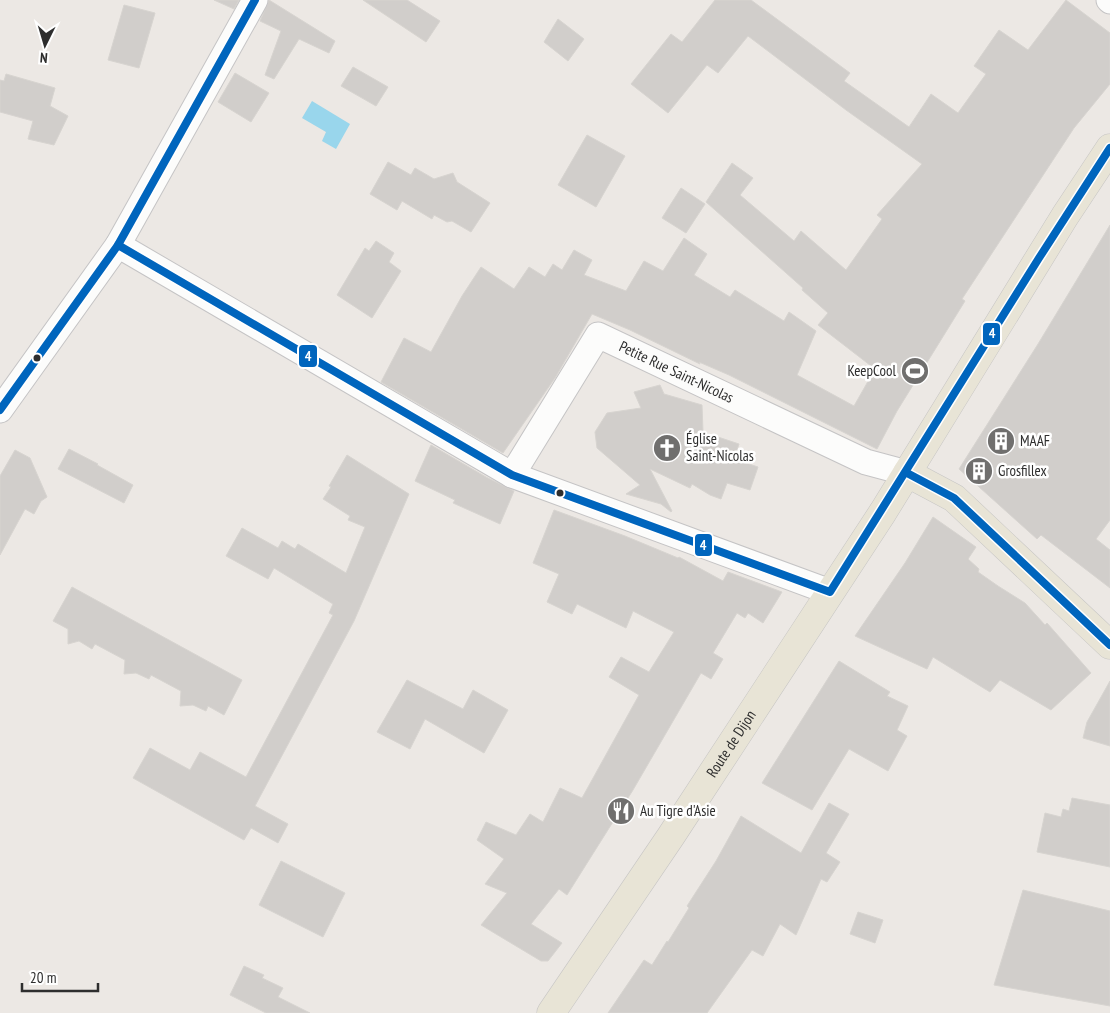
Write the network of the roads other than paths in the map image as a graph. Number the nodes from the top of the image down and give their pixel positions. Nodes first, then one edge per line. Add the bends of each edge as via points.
1 (255, 0) edge
2 (1110, 148) edge
3 (118, 245) junction
4 (0, 410) edge
5 (907, 473) junction
6 (512, 475) junction
7 (830, 592) junction
8 (1110, 645) edge
9 (551, 1013) edge

1 - 3 street
2 - 5 main road, Route de Dijon
3 - 4 street
3 - 6 street
5 - 6 street, Petite Rue Saint-Nicolas via 866,462 598,335
5 - 7 main road, Route de Dijon
5 - 8 main road via 954,498
6 - 7 street
7 - 9 main road, Route de Dijon

